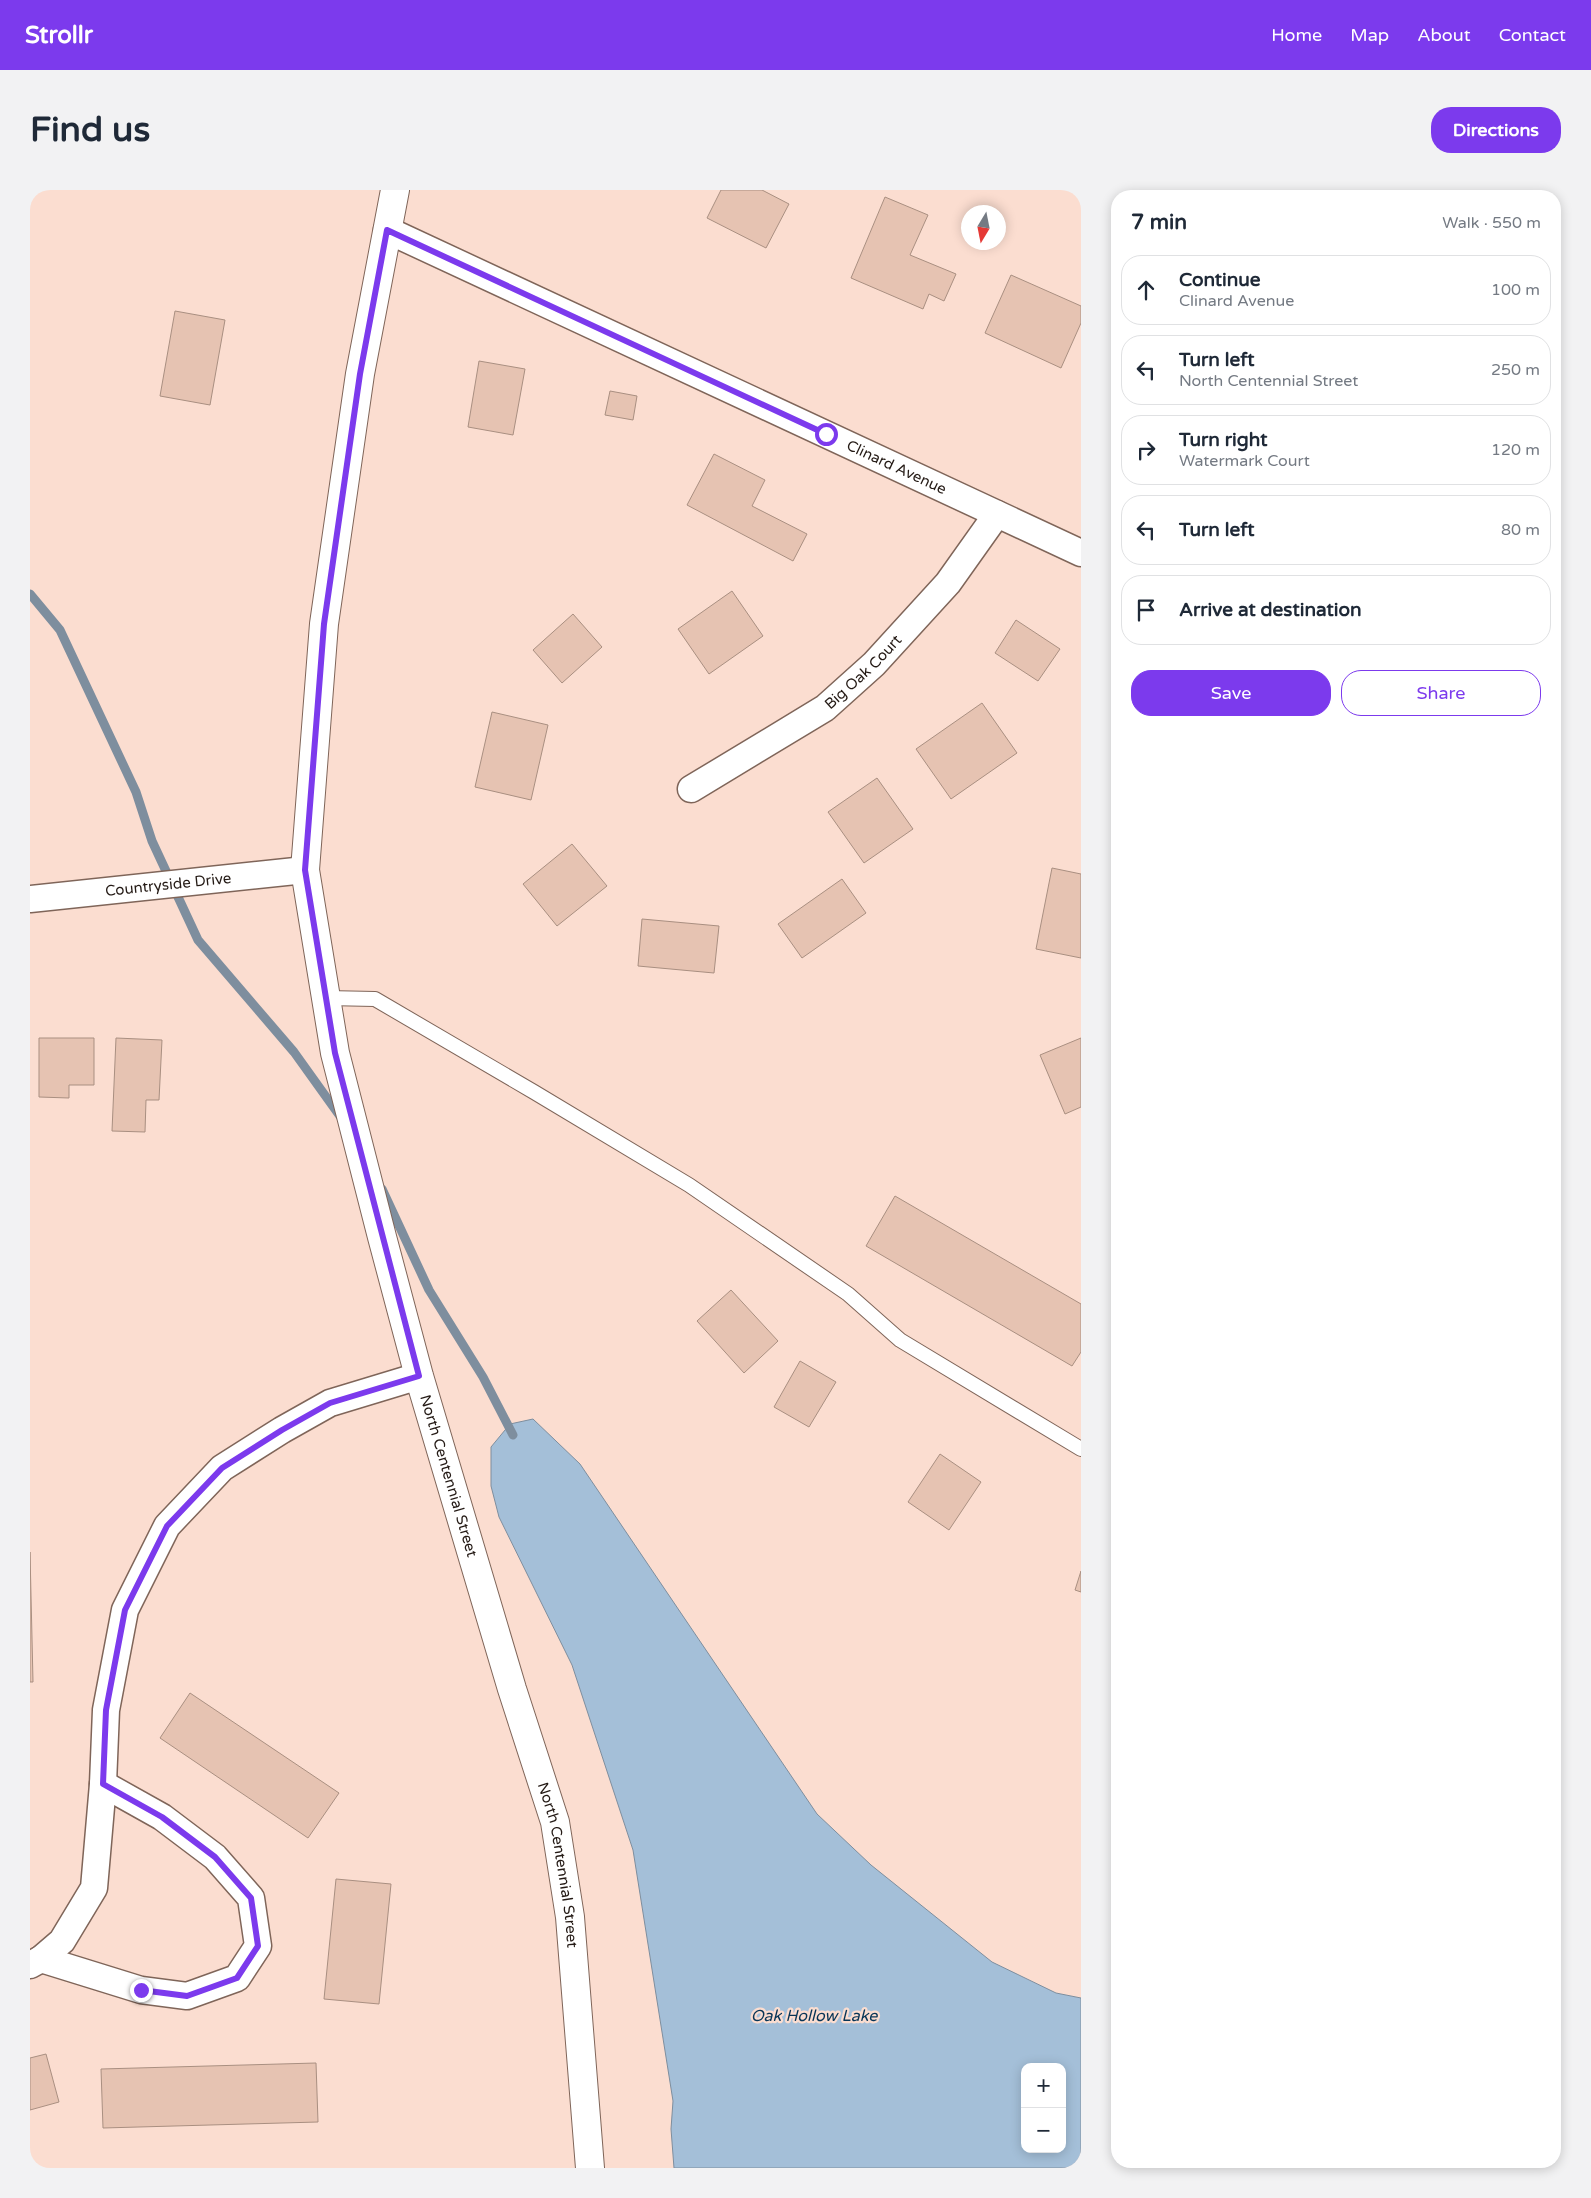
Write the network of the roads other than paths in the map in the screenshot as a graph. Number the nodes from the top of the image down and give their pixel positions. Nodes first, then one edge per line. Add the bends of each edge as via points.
1 (395, 190) edge
2 (387, 230) junction
3 (997, 514) junction
4 (1081, 553) edge
5 (691, 789) dead end
6 (305, 870) junction
7 (30, 899) edge
8 (326, 998) junction
9 (419, 1376) junction
10 (1081, 1449) edge
11 (103, 1784) junction
12 (35, 1962) edge
13 (590, 2168) edge

1 - 2 street, North Centennial Street
2 - 3 street, Clinard Avenue
2 - 6 street, North Centennial Street via 360,374 324,624
3 - 4 street, Clinard Avenue
3 - 5 street, Big Oak Court via 948,583 874,664 825,708
6 - 7 street, Countryside Drive
6 - 8 street, North Centennial Street
8 - 9 street, North Centennial Street via 335,1053
8 - 10 lane via 375,999 534,1092 689,1185 848,1294 900,1340
9 - 11 street via 330,1403 282,1430 222,1468 167,1526 125,1610 106,1710
9 - 13 street, North Centennial Street via 555,1822 570,1917
11 - 12 street via 94,1888 62,1941
11 - 12 street via 162,1817 215,1857 251,1898 258,1946 237,1978 187,1996 141,1990

